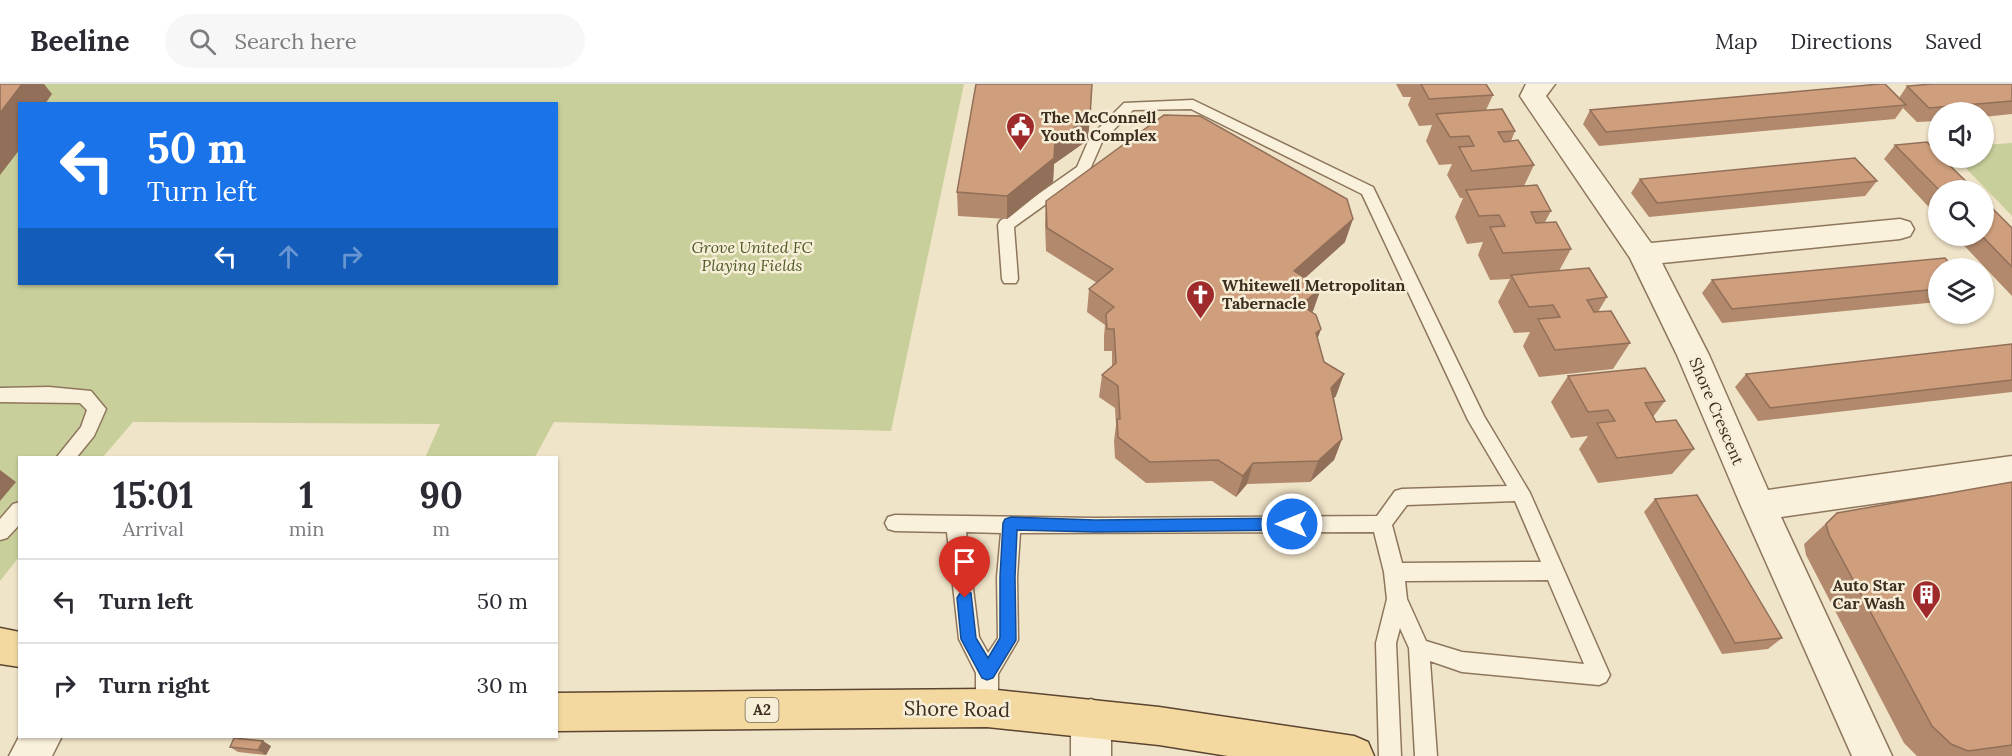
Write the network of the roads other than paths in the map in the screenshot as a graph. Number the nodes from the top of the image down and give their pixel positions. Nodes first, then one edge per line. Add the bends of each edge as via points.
1 (1540, 85) edge
2 (1900, 230) dead end
3 (1643, 254) junction
4 (1010, 279) dead end
5 (0, 395) edge
6 (67, 456) edge
7 (2012, 470) edge
8 (1521, 493) junction
9 (1758, 506) junction
10 (18, 512) edge
11 (895, 523) dead end
12 (955, 523) junction
13 (1011, 523) junction
14 (1382, 524) junction
15 (0, 532) edge
16 (1554, 571) junction
17 (1394, 572) junction
18 (1397, 599) junction
19 (0, 646) edge
20 (1419, 648) junction
21 (18, 650) edge
22 (987, 690) junction
23 (558, 712) edge
24 (1091, 737) edge
25 (41, 738) edge
26 (29, 756) edge
27 (1354, 756) edge
28 (1390, 756) edge
29 (1425, 756) edge
30 (1872, 756) edge

1 - 3 street, Shore Crescent via 1533,96
2 - 3 street
3 - 9 street, Shore Crescent via 1693,355
4 - 8 lane via 1006,225 1083,170 1095,140 1129,106 1193,104 1368,190 1477,420
5 - 6 lane via 84,396 97,409 88,431
7 - 9 street
8 - 14 lane via 1402,497
8 - 16 lane
9 - 30 street, Shore Crescent
10 - 15 lane
11 - 12 lane
12 - 13 lane
12 - 22 lane via 969,639
13 - 14 lane
13 - 22 lane via 1008,640
14 - 17 lane
16 - 17 lane
16 - 20 lane via 1599,675 1462,662
17 - 18 lane
18 - 20 lane
18 - 28 lane via 1386,643
19 - 21 main road
20 - 29 lane
22 - 23 main road, Shore Road / A2
22 - 24 main road, Shore Road / A2
24 - 27 main road, Shore Road / A2
25 - 26 street

